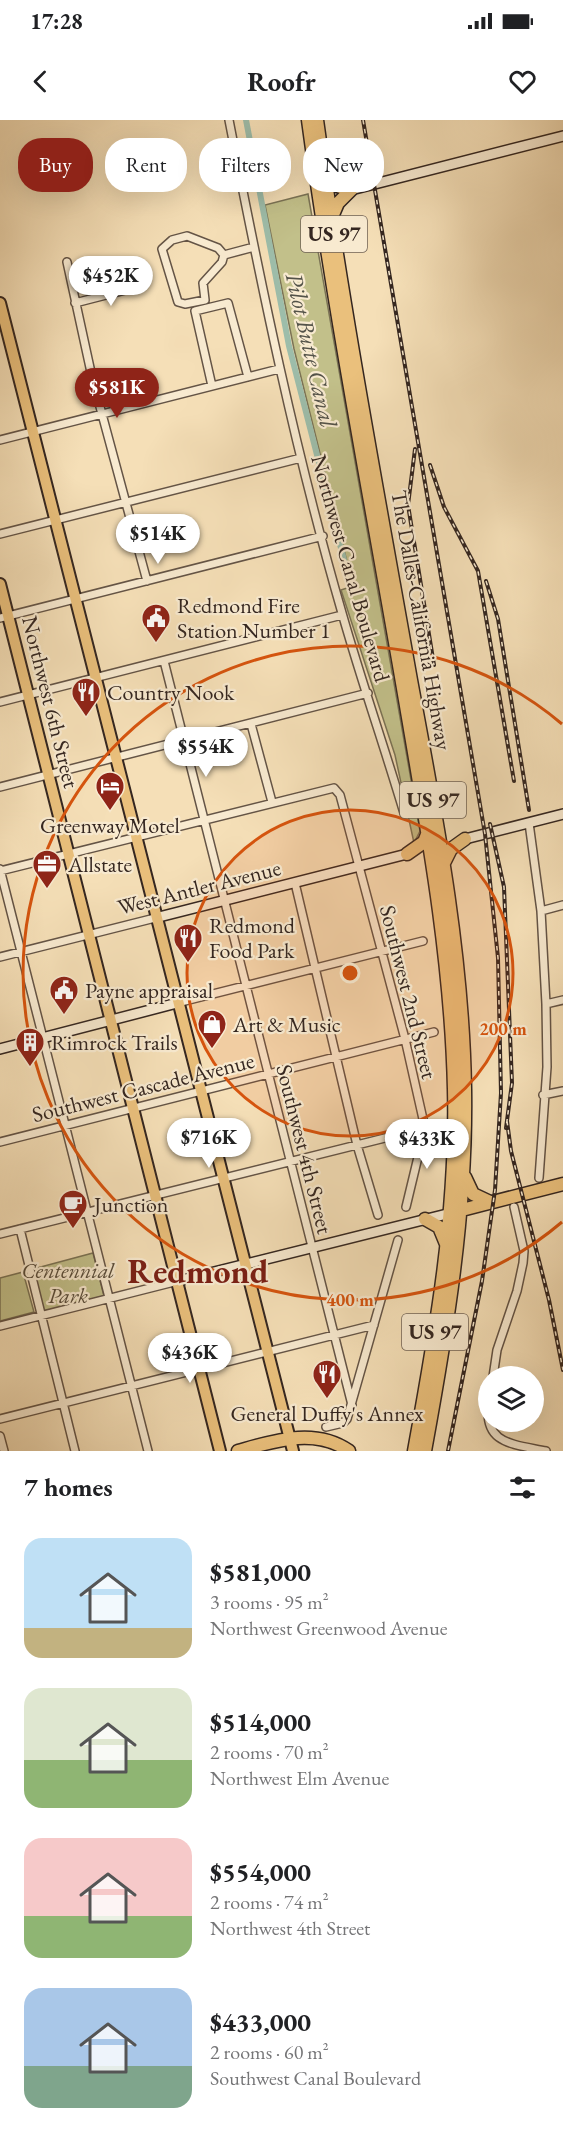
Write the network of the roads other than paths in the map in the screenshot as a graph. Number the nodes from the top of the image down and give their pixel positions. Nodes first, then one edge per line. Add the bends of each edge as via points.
1 (229, 120) edge
2 (308, 120) edge
3 (318, 120) edge
4 (563, 136) edge
5 (320, 138) edge
6 (384, 182) edge
7 (328, 192) edge
8 (349, 192) edge
9 (332, 217) junction
10 (254, 247) junction
11 (224, 255) junction
12 (67, 262) dead end
13 (141, 286) dead end
14 (0, 303) edge
15 (75, 303) junction
16 (279, 369) junction
17 (248, 377) junction
18 (212, 386) junction
19 (102, 414) junction
20 (32, 432) junction
21 (0, 440) edge
22 (301, 458) junction
23 (127, 502) junction
24 (54, 520) junction
25 (0, 534) edge
26 (322, 536) junction
27 (147, 581) junction
28 (0, 584) edge
29 (75, 599) junction
30 (342, 615) junction
31 (4, 616) edge
32 (164, 661) junction
33 (95, 679) junction
34 (368, 693) junction
35 (28, 695) junction
36 (0, 702) edge
37 (251, 724) junction
38 (183, 740) junction
39 (114, 757) junction
40 (49, 774) junction
41 (0, 787) edge
42 (272, 802) junction
43 (404, 813) dead end
44 (563, 814) edge
45 (203, 819) junction
46 (529, 823) junction
47 (433, 829) junction
48 (135, 838) junction
49 (465, 839) junction
50 (69, 854) junction
51 (406, 854) junction
52 (438, 864) junction
53 (358, 866) junction
54 (0, 871) edge
55 (294, 883) junction
56 (226, 900) junction
57 (563, 905) edge
58 (541, 911) junction
59 (155, 918) junction
60 (87, 935) junction
61 (423, 941) dead end
62 (21, 952) junction
63 (380, 952) junction
64 (0, 957) edge
65 (314, 969) junction
66 (245, 986) junction
67 (563, 1000) edge
68 (177, 1003) junction
69 (546, 1004) junction
70 (110, 1020) junction
71 (434, 1032) dead end
72 (43, 1038) junction
73 (405, 1039) junction
74 (0, 1049) edge
75 (336, 1057) junction
76 (267, 1074) junction
77 (200, 1091) junction
78 (563, 1091) edge
79 (543, 1095) junction
80 (132, 1109) junction
81 (65, 1126) junction
82 (424, 1128) junction
83 (0, 1142) edge
84 (357, 1145) junction
85 (290, 1161) junction
86 (464, 1173) junction
87 (539, 1178) dead end
88 (222, 1179) junction
89 (563, 1184) edge
90 (154, 1196) junction
91 (492, 1202) junction
92 (514, 1207) dead end
93 (406, 1208) dead end
94 (456, 1211) junction
95 (86, 1212) junction
96 (378, 1215) dead end
97 (425, 1219) junction
98 (20, 1229) junction
99 (0, 1234) edge
100 (398, 1240) dead end
101 (447, 1247) junction
102 (312, 1248) junction
103 (244, 1265) junction
104 (178, 1281) junction
105 (110, 1299) junction
106 (40, 1316) junction
107 (374, 1325) junction
108 (0, 1326) edge
109 (334, 1335) junction
110 (267, 1352) junction
111 (495, 1366) edge
112 (199, 1369) junction
113 (131, 1386) junction
114 (63, 1403) junction
115 (352, 1406) junction
116 (0, 1419) edge
117 (326, 1427) dead end
118 (493, 1432) edge
119 (0, 1436) edge
120 (291, 1445) edge
121 (4, 1451) edge
122 (75, 1451) edge
123 (148, 1451) edge
124 (220, 1451) edge
125 (238, 1451) edge
126 (349, 1451) edge
127 (414, 1451) edge
128 (425, 1451) edge
129 (546, 1451) edge

1 - 10 street, Northwest Canal Boulevard
2 - 47 highway, The Dalles-California Highway / US 97 via 339,315
3 - 5 highway, The Dalles-California Highway / US 97
4 - 6 street
7 - 9 highway, The Dalles-California Highway / US 97
8 - 9 highway
9 - 47 highway, The Dalles-California Highway / US 97
10 - 11 street
10 - 16 street, Northwest Canal Boulevard
11 - 11 street via 218,248 187,236 164,245 178,302 205,300 203,283
12 - 15 street
13 - 15 street
14 - 20 main road
15 - 19 street
16 - 17 street
16 - 22 street, Northwest Canal Boulevard
17 - 18 street
17 - 18 street via 228,303 195,311
18 - 19 street
19 - 20 street
19 - 23 street
20 - 21 street
20 - 24 main road
22 - 23 street
22 - 26 street, Northwest Canal Boulevard
23 - 24 street
23 - 27 street
24 - 25 street
24 - 29 main road
26 - 27 street
26 - 30 street, Northwest Canal Boulevard
27 - 29 street
28 - 31 main road, Northwest 6th Street
29 - 31 street
29 - 33 main road
30 - 32 street
30 - 34 street, Northwest Canal Boulevard
31 - 35 main road, Northwest 6th Street
32 - 33 street
32 - 38 street, Southwest 4th Street
33 - 35 street
33 - 39 main road
34 - 37 street
34 - 43 street, Northwest Canal Boulevard
35 - 36 street
35 - 40 main road, Northwest 6th Street
37 - 38 street
37 - 42 street
38 - 39 street
38 - 45 street, Southwest 4th Street
39 - 40 street
39 - 48 main road
40 - 41 street
40 - 50 main road, Northwest 6th Street
42 - 45 street
42 - 53 street, Southwest 2nd Street via 334,788 340,795
44 - 46 street
45 - 48 street
45 - 56 street, Southwest 4th Street
46 - 49 street
46 - 58 street
47 - 49 highway via 449,838
47 - 51 highway via 424,842
47 - 52 highway, The Dalles-California Highway / US 97
48 - 50 street
48 - 59 main road
49 - 52 highway
50 - 54 street
50 - 60 main road, Northwest 6th Street
51 - 52 highway via 421,854
51 - 53 street, West Antler Avenue
52 - 86 highway, The Dalles-California Highway / US 97 via 457,964 463,1035
52 - 94 highway, The Dalles-California Highway / US 97 via 453,1046
53 - 55 street, West Antler Avenue
53 - 63 street, Southwest 2nd Street
54 - 62 street
55 - 56 street, West Antler Avenue
55 - 65 street
56 - 59 street, West Antler Avenue
56 - 66 street, Southwest 4th Street
57 - 58 street
58 - 69 street
59 - 60 street, West Antler Avenue
59 - 68 main road
60 - 62 street, West Antler Avenue
60 - 70 main road, Northwest 6th Street
61 - 63 street
62 - 64 street, West Antler Avenue
62 - 72 street
63 - 65 street
63 - 73 street, Southwest 2nd Street
65 - 66 street
65 - 75 street
66 - 68 street
66 - 76 street, Southwest 4th Street
67 - 69 street
68 - 70 street
68 - 77 main road
69 - 79 street via 547,1067
70 - 72 street
70 - 80 main road, Northwest 6th Street
71 - 73 street, Southwest Cascade Avenue
72 - 74 street
72 - 81 street
73 - 75 street, Southwest Cascade Avenue
73 - 82 street, Southwest 2nd Street
75 - 76 street, Southwest Cascade Avenue
75 - 84 street
76 - 77 street, Southwest Cascade Avenue
76 - 85 street, Southwest 4th Street
77 - 80 street, Southwest Cascade Avenue
77 - 88 main road
78 - 79 street
79 - 87 street
80 - 81 street, Southwest Cascade Avenue
80 - 90 main road, Northwest 6th Street
81 - 83 street, Southwest Cascade Avenue
81 - 95 street
82 - 84 street
82 - 93 street
84 - 85 street
84 - 96 street
85 - 88 street
85 - 102 street, Southwest 4th Street
86 - 91 highway via 473,1194
86 - 94 highway, The Dalles-California Highway / US 97
88 - 90 street
88 - 103 main road
89 - 91 highway
90 - 95 street
90 - 104 main road, Northwest 6th Street
91 - 94 highway
92 - 111 street via 523,1263
94 - 97 street
94 - 101 highway, The Dalles-California Highway / US 97
94 - 128 highway, The Dalles-California Highway / US 97 via 451,1304
95 - 98 street
95 - 105 street
97 - 101 highway via 439,1227
97 - 102 street
98 - 99 street
98 - 106 street
100 - 107 street
101 - 127 highway, The Dalles-California Highway / US 97
102 - 103 street
102 - 109 street, Southwest 4th Street
103 - 104 street
103 - 110 main road
104 - 105 street
104 - 112 main road, Northwest 6th Street
105 - 106 street
105 - 113 street
106 - 108 street
106 - 114 street
107 - 109 street
107 - 115 street
109 - 110 street
109 - 115 street, Southwest 4th Street
110 - 112 street
110 - 120 main road
112 - 113 street
112 - 124 main road, Northwest 6th Street
113 - 114 street
113 - 123 street
114 - 116 street
114 - 122 street
115 - 117 street via 343,1423
118 - 129 street via 499,1438
119 - 121 street
120 - 125 highway
120 - 126 highway via 313,1438

